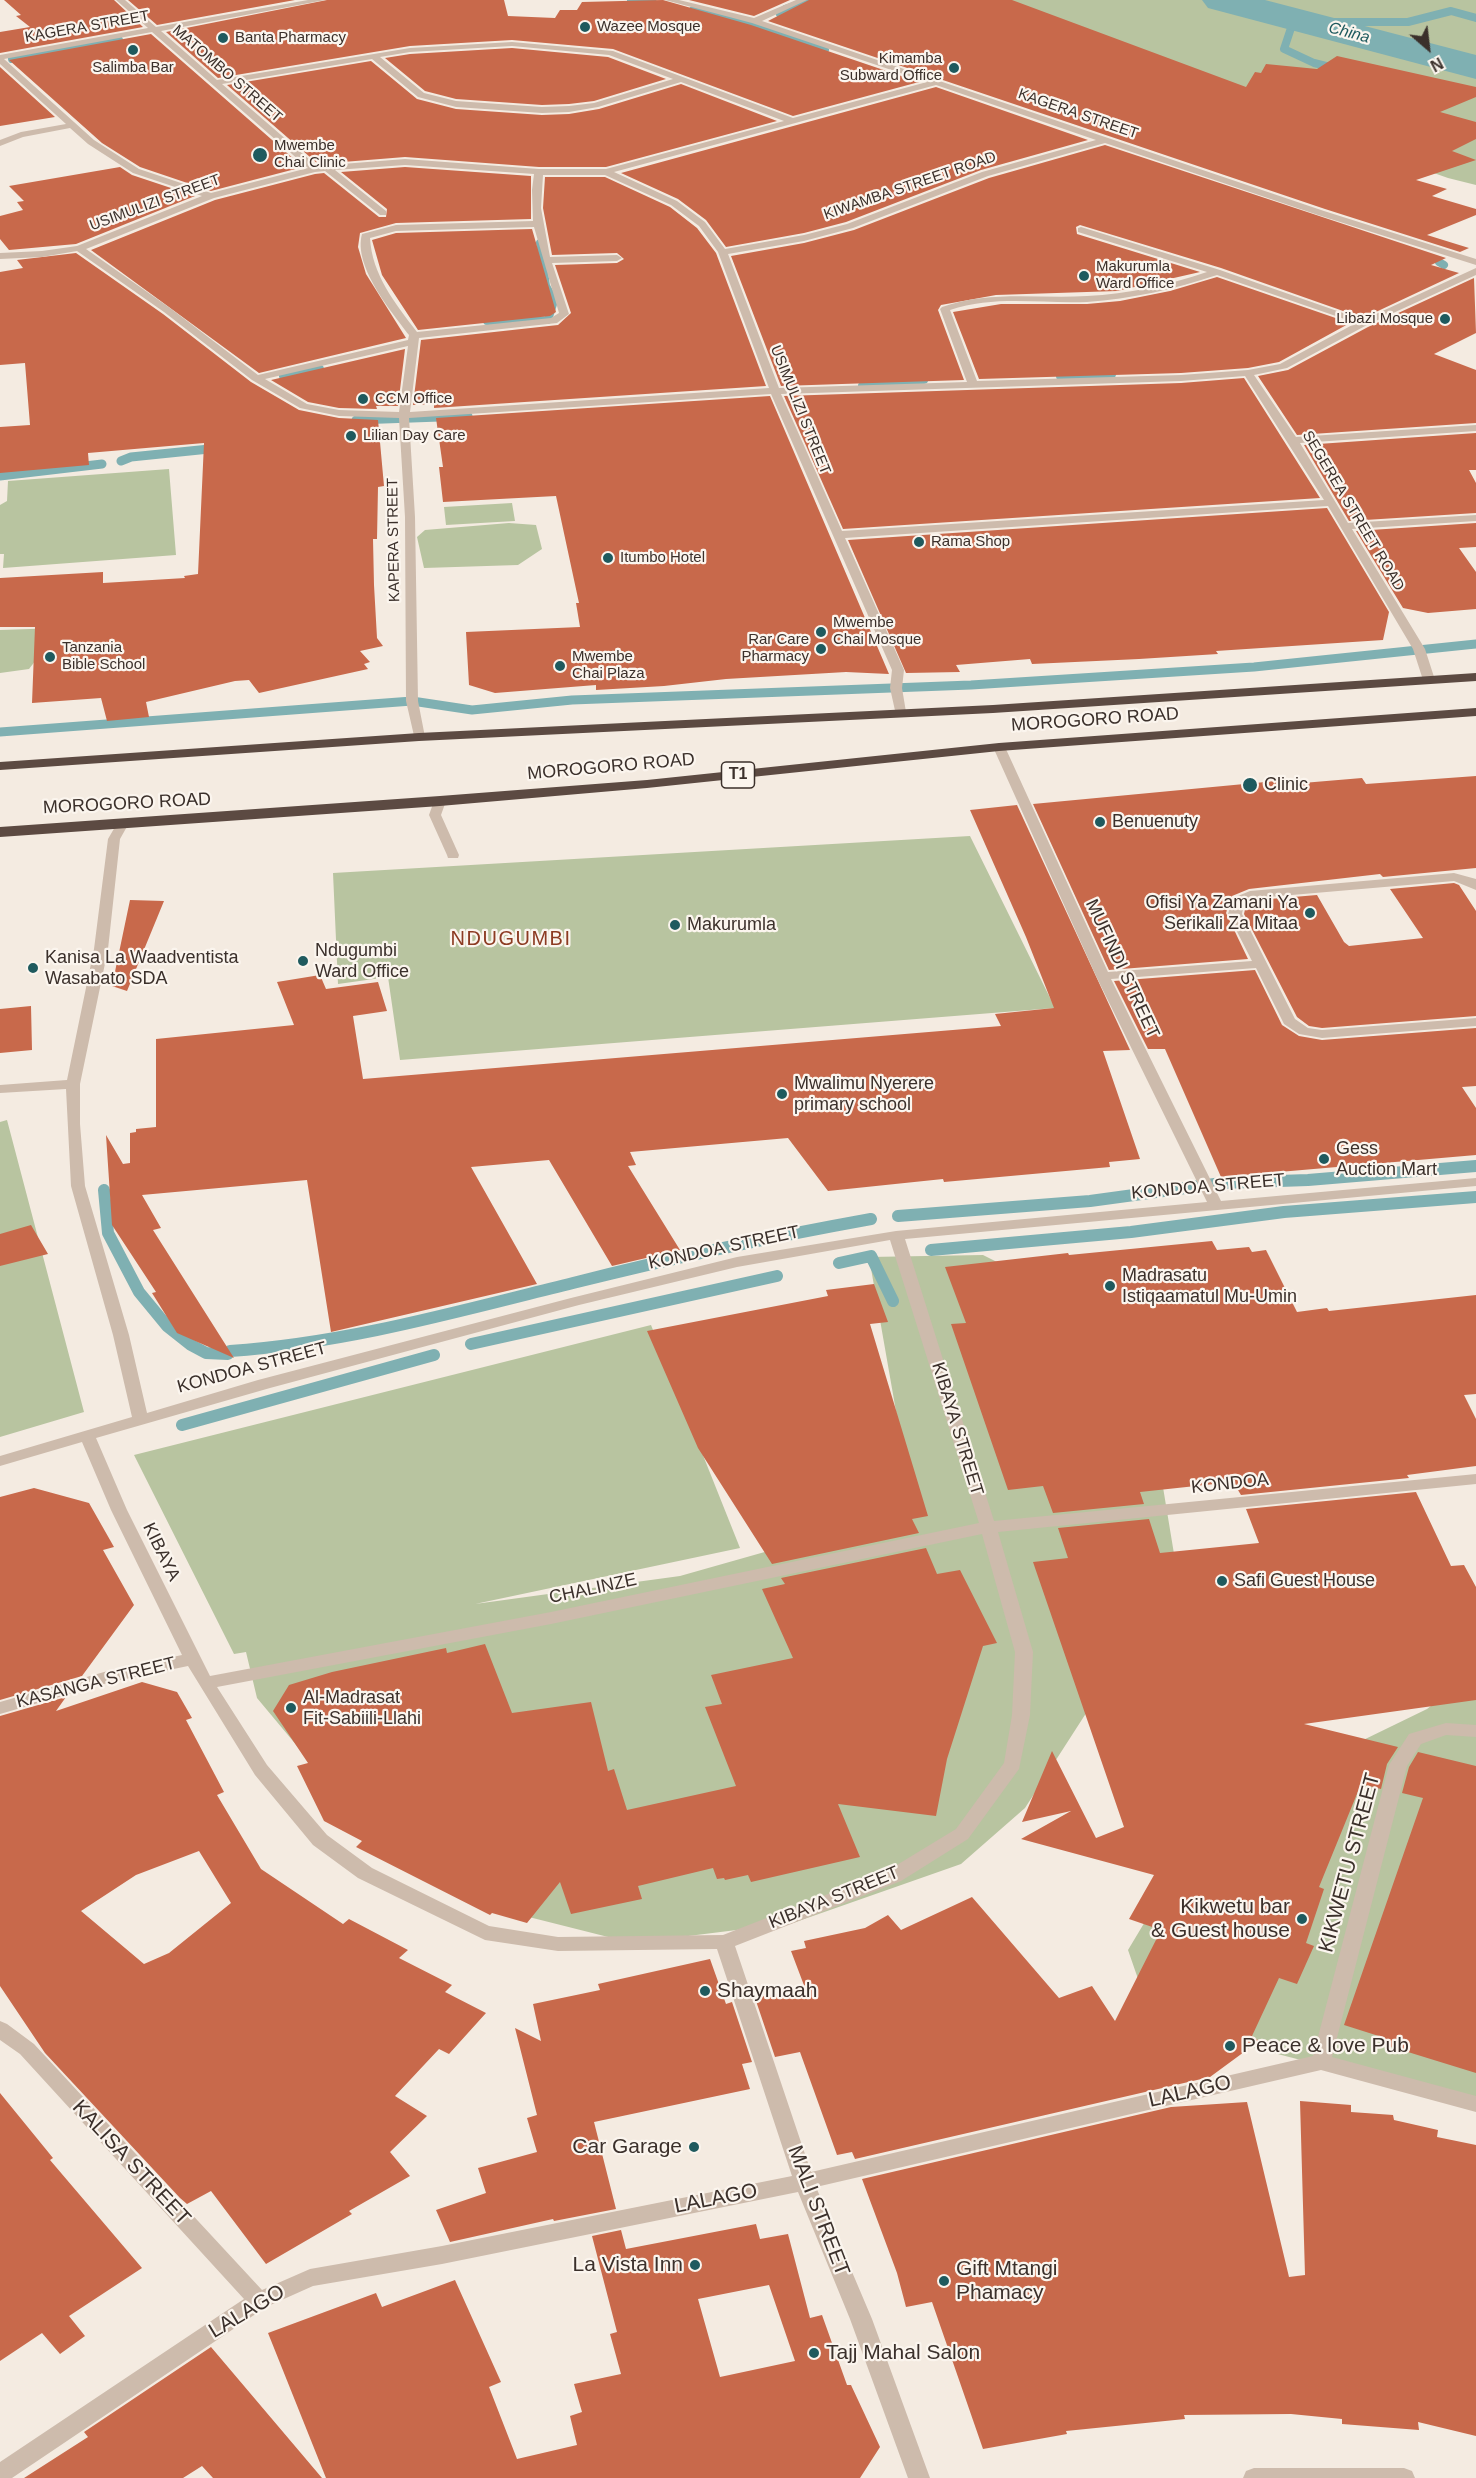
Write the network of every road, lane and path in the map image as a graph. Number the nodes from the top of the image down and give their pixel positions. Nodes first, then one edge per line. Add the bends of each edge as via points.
1 (120, 0) edge
2 (321, 0) edge
3 (669, 0) edge
4 (803, 0) edge
5 (754, 21) junction
6 (155, 30) junction
7 (372, 55) junction
8 (0, 58) edge
9 (684, 79) junction
10 (217, 82) junction
11 (934, 83) junction
12 (795, 122) junction
13 (73, 125) junction
14 (1105, 140) junction
15 (0, 143) edge
16 (327, 168) junction
17 (315, 170) junction
18 (539, 172) junction
19 (606, 172) junction
20 (211, 196) junction
21 (383, 213) dead end
22 (537, 224) junction
23 (1081, 230) dead end
24 (79, 248) junction
25 (723, 252) junction
26 (0, 256) edge
27 (617, 258) dead end
28 (548, 260) junction
29 (1476, 262) edge
30 (1476, 271) edge
31 (1216, 272) junction
32 (1364, 323) junction
33 (413, 339) junction
34 (1248, 373) junction
35 (256, 378) junction
36 (973, 384) junction
37 (775, 391) junction
38 (405, 415) junction
39 (1476, 428) edge
40 (1293, 440) junction
41 (1330, 503) junction
42 (1476, 518) edge
43 (1345, 526) junction
44 (837, 535) junction
45 (1427, 674) junction
46 (1476, 677) edge
47 (900, 712) junction
48 (1476, 712) edge
49 (419, 737) junction
50 (999, 747) junction
51 (0, 766) edge
52 (440, 801) junction
53 (123, 823) junction
54 (0, 832) edge
55 (453, 855) dead end
56 (1476, 886) edge
57 (1261, 964) junction
58 (1103, 976) junction
59 (1476, 1022) edge
60 (73, 1084) junction
61 (0, 1089) edge
62 (1476, 1182) edge
63 (1216, 1206) junction
64 (896, 1235) junction
65 (140, 1419) junction
66 (87, 1436) junction
67 (0, 1461) edge
68 (1476, 1479) edge
69 (988, 1527) junction
70 (192, 1659) junction
71 (205, 1683) junction
72 (0, 1708) edge
73 (1476, 1731) edge
74 (724, 1942) junction
75 (0, 2029) edge
76 (1321, 2062) junction
77 (1476, 2104) edge
78 (804, 2182) junction
79 (259, 2301) junction
80 (0, 2474) edge
81 (919, 2478) edge
82 (1254, 2478) edge
83 (1404, 2478) edge

1 - 6 street, MATOMBO STREET
2 - 6 street, KAGERA STREET
3 - 5 street, KAGERA STREET
4 - 5 street
5 - 11 street, KAGERA STREET
6 - 8 street, KAGERA STREET
6 - 10 street, MATOMBO STREET
7 - 9 street via 444,46 512,44 610,53
7 - 9 street via 422,95 436,100 542,111 595,105
7 - 10 street
8 - 13 street
9 - 12 street
10 - 17 street, MATOMBO STREET
11 - 12 street, USIMULIZI STREET
11 - 14 street, KAGERA STREET
12 - 19 street, USIMULIZI STREET
13 - 15 street
13 - 20 street via 91,142 136,171
14 - 25 street, KIWAMBA STREET ROAD via 985,174 850,226
14 - 29 street, KAGERA STREET
16 - 17 street, USIMULIZI STREET
16 - 18 street, USIMULIZI STREET via 405,162
16 - 21 street
17 - 20 street, USIMULIZI STREET
18 - 19 street, USIMULIZI STREET
18 - 22 street via 535,193
19 - 25 street, USIMULIZI STREET via 674,203 702,224
20 - 24 street, USIMULIZI STREET
22 - 28 street
22 - 33 street via 396,228 365,236 365,255
23 - 31 street
24 - 26 street, USIMULIZI STREET
24 - 35 street
25 - 37 street, USIMULIZI STREET
27 - 28 street
28 - 33 street via 564,314 561,317
30 - 32 street
31 - 32 street
31 - 36 street via 1176,286 1124,295 986,300 945,309
32 - 34 street via 1283,366
33 - 35 street
33 - 38 street, KAPERA STREET
34 - 36 street
34 - 40 street, SEGEREA STREET ROAD
35 - 38 street via 320,411
36 - 37 street
37 - 38 street
37 - 44 street, USIMULIZI STREET
38 - 49 street, KAPERA STREET via 412,701
39 - 40 street
40 - 41 street, SEGEREA STREET ROAD
41 - 43 street, SEGEREA STREET ROAD
41 - 44 street
42 - 43 street
43 - 45 street, SEGEREA STREET ROAD via 1419,649
44 - 47 street, USIMULIZI STREET via 898,670
45 - 46 highway, MOROGORO ROAD
45 - 47 highway, MOROGORO ROAD via 993,709
47 - 49 highway, MOROGORO ROAD
48 - 50 highway, MOROGORO ROAD / T1
49 - 51 highway, MOROGORO ROAD
50 - 52 highway, MOROGORO ROAD / T1
50 - 58 street, MUFINDI STREET
52 - 53 highway, MOROGORO ROAD / T1
52 - 55 street via 435,815
53 - 54 highway, MOROGORO ROAD / T1
53 - 60 street via 114,839 101,949
56 - 57 street via 1454,877 1255,894 1238,901 1235,914
57 - 58 street
57 - 59 street via 1289,1021 1304,1031 1322,1034
58 - 63 street, MUFINDI STREET
60 - 61 street
60 - 65 street via 78,1186 121,1335
62 - 63 street, KONDOA STREET
63 - 64 street, KONDOA STREET
64 - 65 street, KONDOA STREET via 736,1262
64 - 69 street, KIBAYA STREET
65 - 66 street, KONDOA STREET
66 - 67 street, KONDOA STREET
66 - 70 street, KIBAYA
68 - 69 street, KONDOA
69 - 71 street, CHALINZE via 551,1618
69 - 74 street, KIBAYA STREET via 1024,1653 1021,1715 1013,1764 962,1834 894,1876
70 - 71 street, KIBAYA
70 - 72 street, KASANGA STREET via 111,1676
71 - 74 street, KIBAYA STREET via 261,1770 320,1840 365,1873 434,1910 485,1933 558,1944
73 - 76 street, KIKWETU STREET via 1446,1730 1416,1739 1398,1765
74 - 78 street, MALI STREET
75 - 79 street, KALISA STREET via 27,2049
76 - 77 street, LALAGO
76 - 78 street, LALAGO
78 - 79 street, LALAGO via 310,2278
78 - 81 street, MALI STREET via 861,2319
79 - 80 street, LALAGO
82 - 83 street

